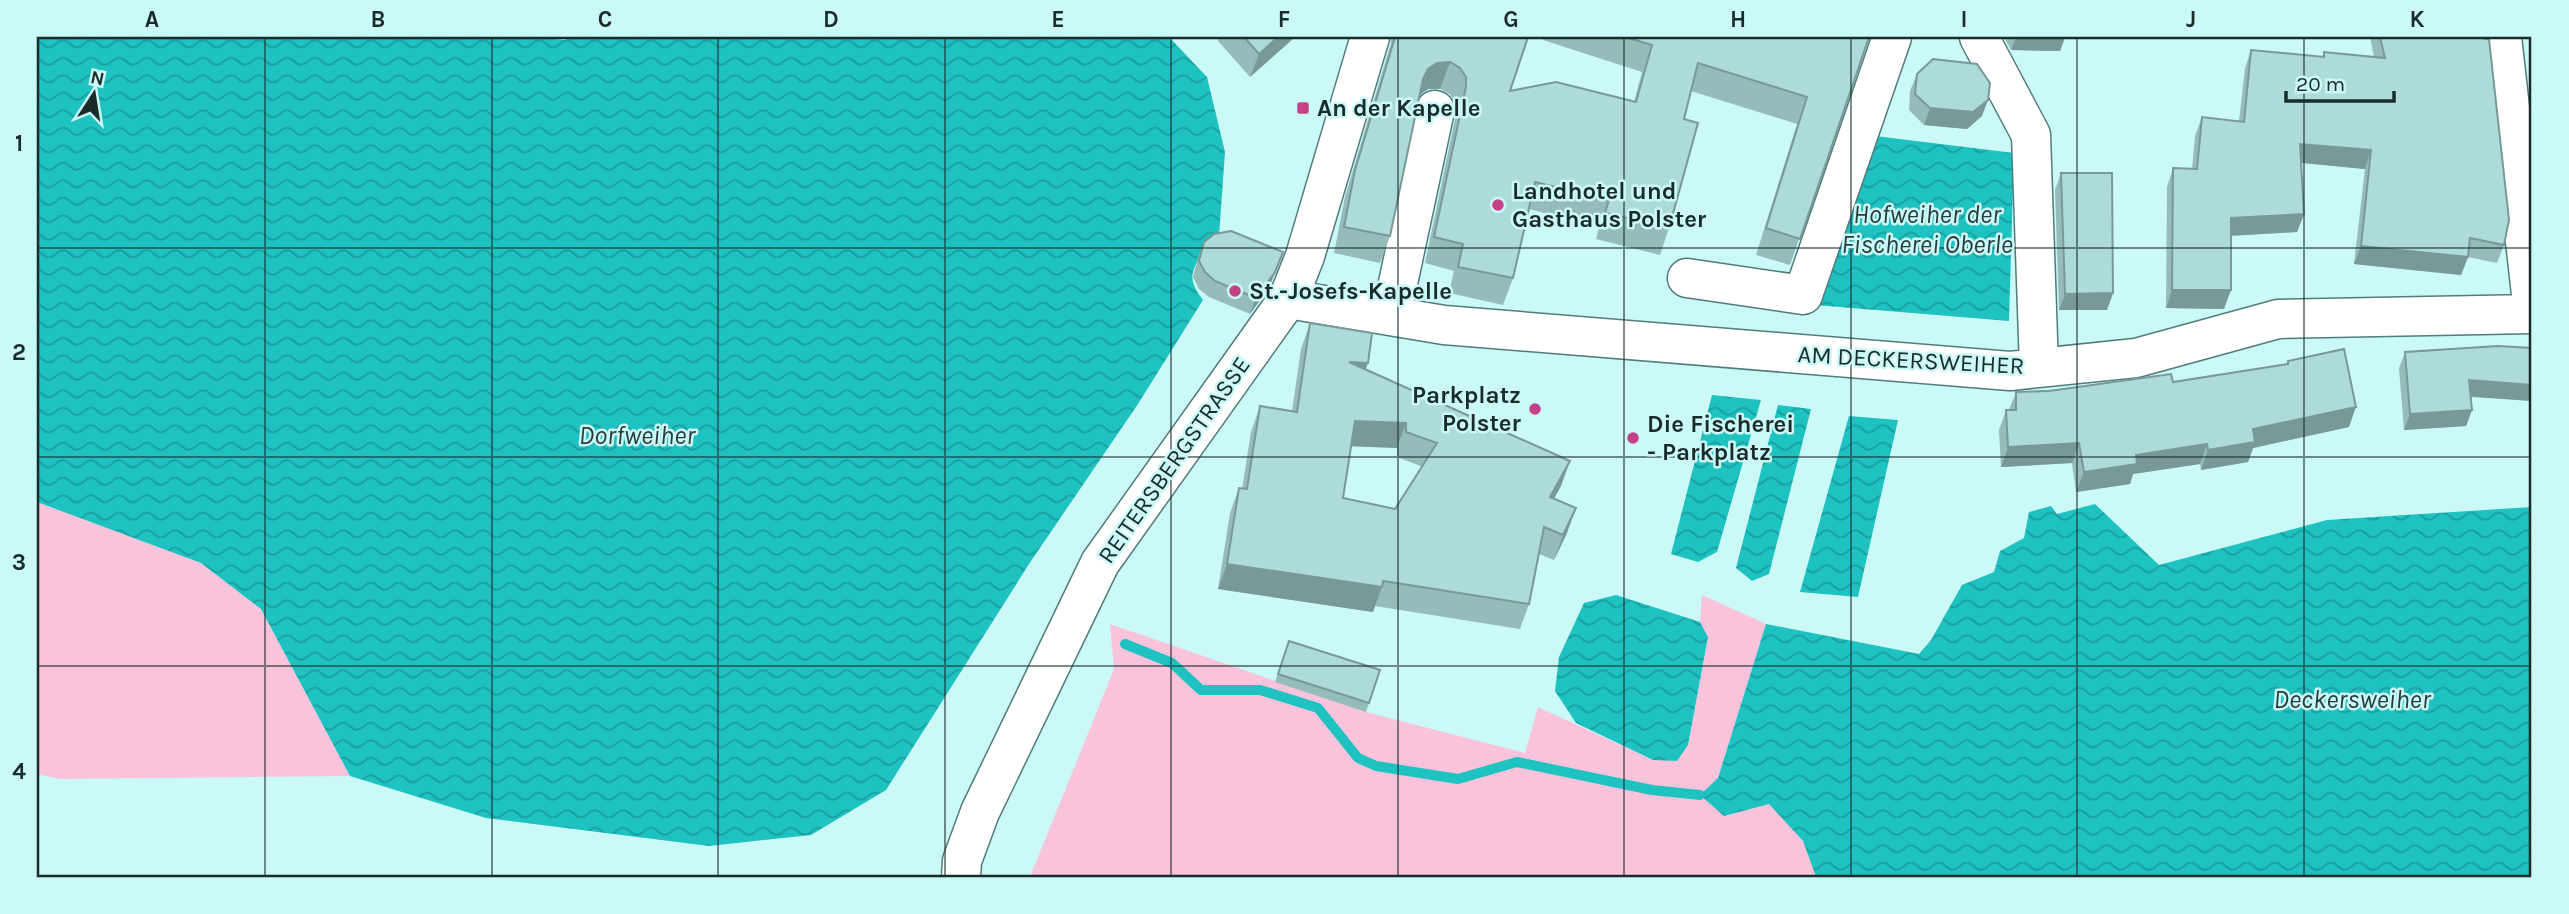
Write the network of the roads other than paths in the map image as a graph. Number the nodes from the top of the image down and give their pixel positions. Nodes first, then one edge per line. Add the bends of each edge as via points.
1 (1370, 37) edge
2 (1892, 37) edge
3 (1979, 37) edge
4 (2502, 37) edge
5 (1435, 110) dead end
6 (1687, 278) dead end
7 (1288, 299) junction
8 (2532, 303) edge
9 (2532, 314) edge
10 (1391, 316) junction
11 (2039, 368) junction
12 (961, 877) edge

1 - 7 street, REITERSBERGSTRASSE
2 - 6 street via 1803,295
3 - 11 street via 2031,135
4 - 8 street
5 - 10 street
7 - 10 street, AM DECKERSWEIHER
7 - 12 street, REITERSBERGSTRASSE via 1100,563 980,812 962,861
9 - 11 street, AM DECKERSWEIHER via 2278,319 2136,358
10 - 11 street, AM DECKERSWEIHER via 1444,325 1997,370

